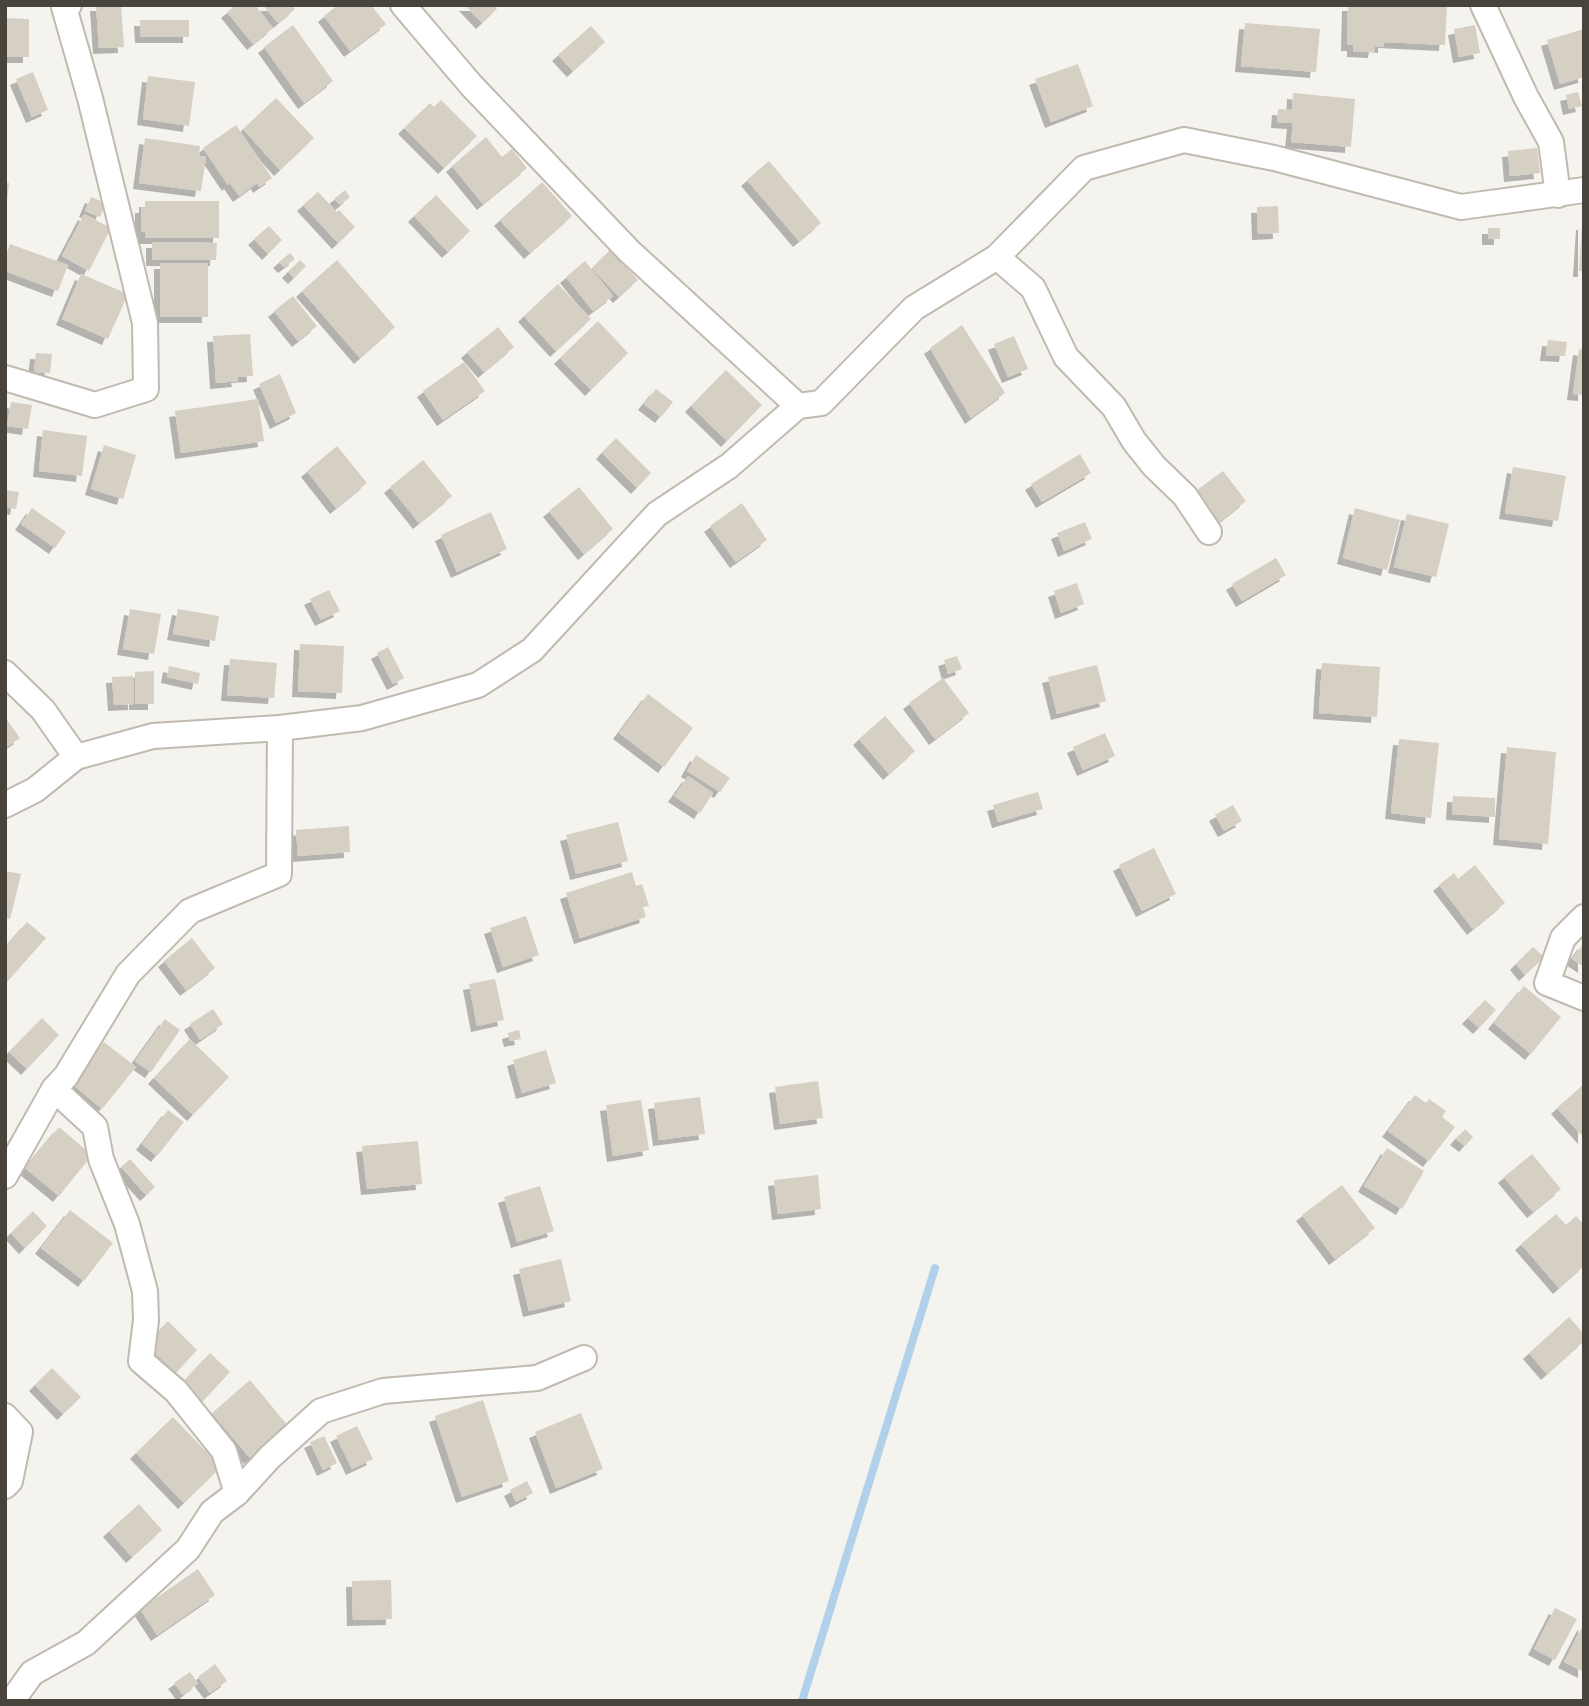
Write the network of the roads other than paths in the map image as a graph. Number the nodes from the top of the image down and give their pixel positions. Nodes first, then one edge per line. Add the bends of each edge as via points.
1 (403, 5) edge
2 (1483, 5) edge
3 (66, 6) edge
4 (1584, 190) edge
5 (1558, 195) junction
6 (997, 257) junction
7 (5, 378) edge
8 (798, 406) junction
9 (1209, 532) dead end
10 (5, 673) edge
11 (280, 727) junction
12 (76, 757) junction
13 (5, 805) edge
14 (1584, 918) edge
15 (1584, 998) edge
16 (54, 1089) junction
17 (5, 1176) edge
18 (584, 1358) dead end
19 (5, 1416) edge
20 (5, 1486) edge
21 (237, 1493) junction
22 (12, 1701) edge

1 - 8 street via 471,85 629,251
2 - 5 street via 1551,142
3 - 7 street via 145,323 146,389 95,405
4 - 5 street
5 - 6 street via 1461,207 1274,158 1184,140 1084,168
6 - 8 street via 914,308 821,403
6 - 9 street via 1033,288 1066,357 1114,407 1134,441 1185,496
8 - 11 street via 729,466 657,514 532,650 478,685 362,718
10 - 12 street via 43,710
11 - 12 street via 153,736
11 - 16 street via 278,874 190,911 128,974
12 - 13 street via 35,790
14 - 15 street via 1563,938 1547,983
16 - 17 street
16 - 21 street via 95,1127 101,1158 127,1224 145,1292 141,1362 176,1391 224,1451
18 - 21 street via 537,1378 383,1391 321,1411
19 - 20 street via 20,1432
21 - 22 street via 212,1512 187,1549 97,1634 32,1673

